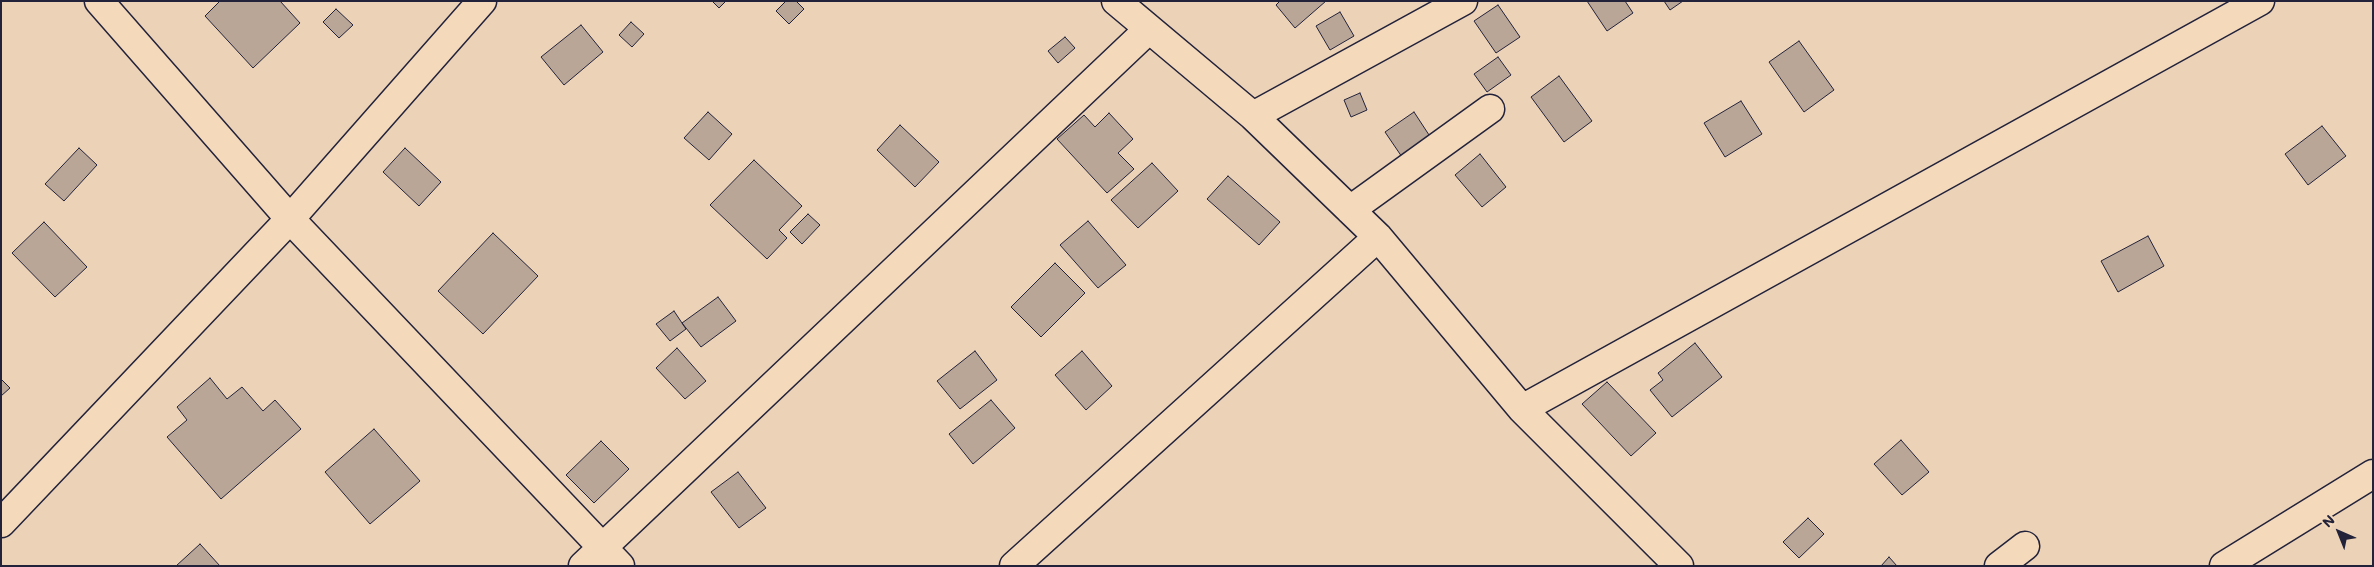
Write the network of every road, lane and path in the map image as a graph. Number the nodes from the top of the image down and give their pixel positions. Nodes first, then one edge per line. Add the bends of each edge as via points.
1 (98, 1) edge
2 (482, 1) edge
3 (1116, 1) edge
4 (1463, 1) edge
5 (2260, 1) edge
6 (1149, 29) junction
7 (1490, 109) dead end
8 (1253, 116) junction
9 (1350, 210) junction
10 (290, 219) junction
11 (1378, 237) junction
12 (1522, 410) junction
13 (2373, 474) edge
14 (1, 523) edge
15 (2025, 546) dead end
16 (612, 557) edge
17 (583, 566) edge
18 (1014, 566) edge
19 (1679, 566) edge
20 (1999, 566) edge
21 (2224, 566) edge

1 - 10 street
2 - 10 street
3 - 6 street
4 - 8 street
5 - 12 street
6 - 8 street
6 - 16 street
7 - 9 street
8 - 9 street
9 - 11 street
10 - 14 street
10 - 16 street
11 - 12 street
11 - 18 street
12 - 19 street
13 - 21 street
15 - 20 street
16 - 17 street

